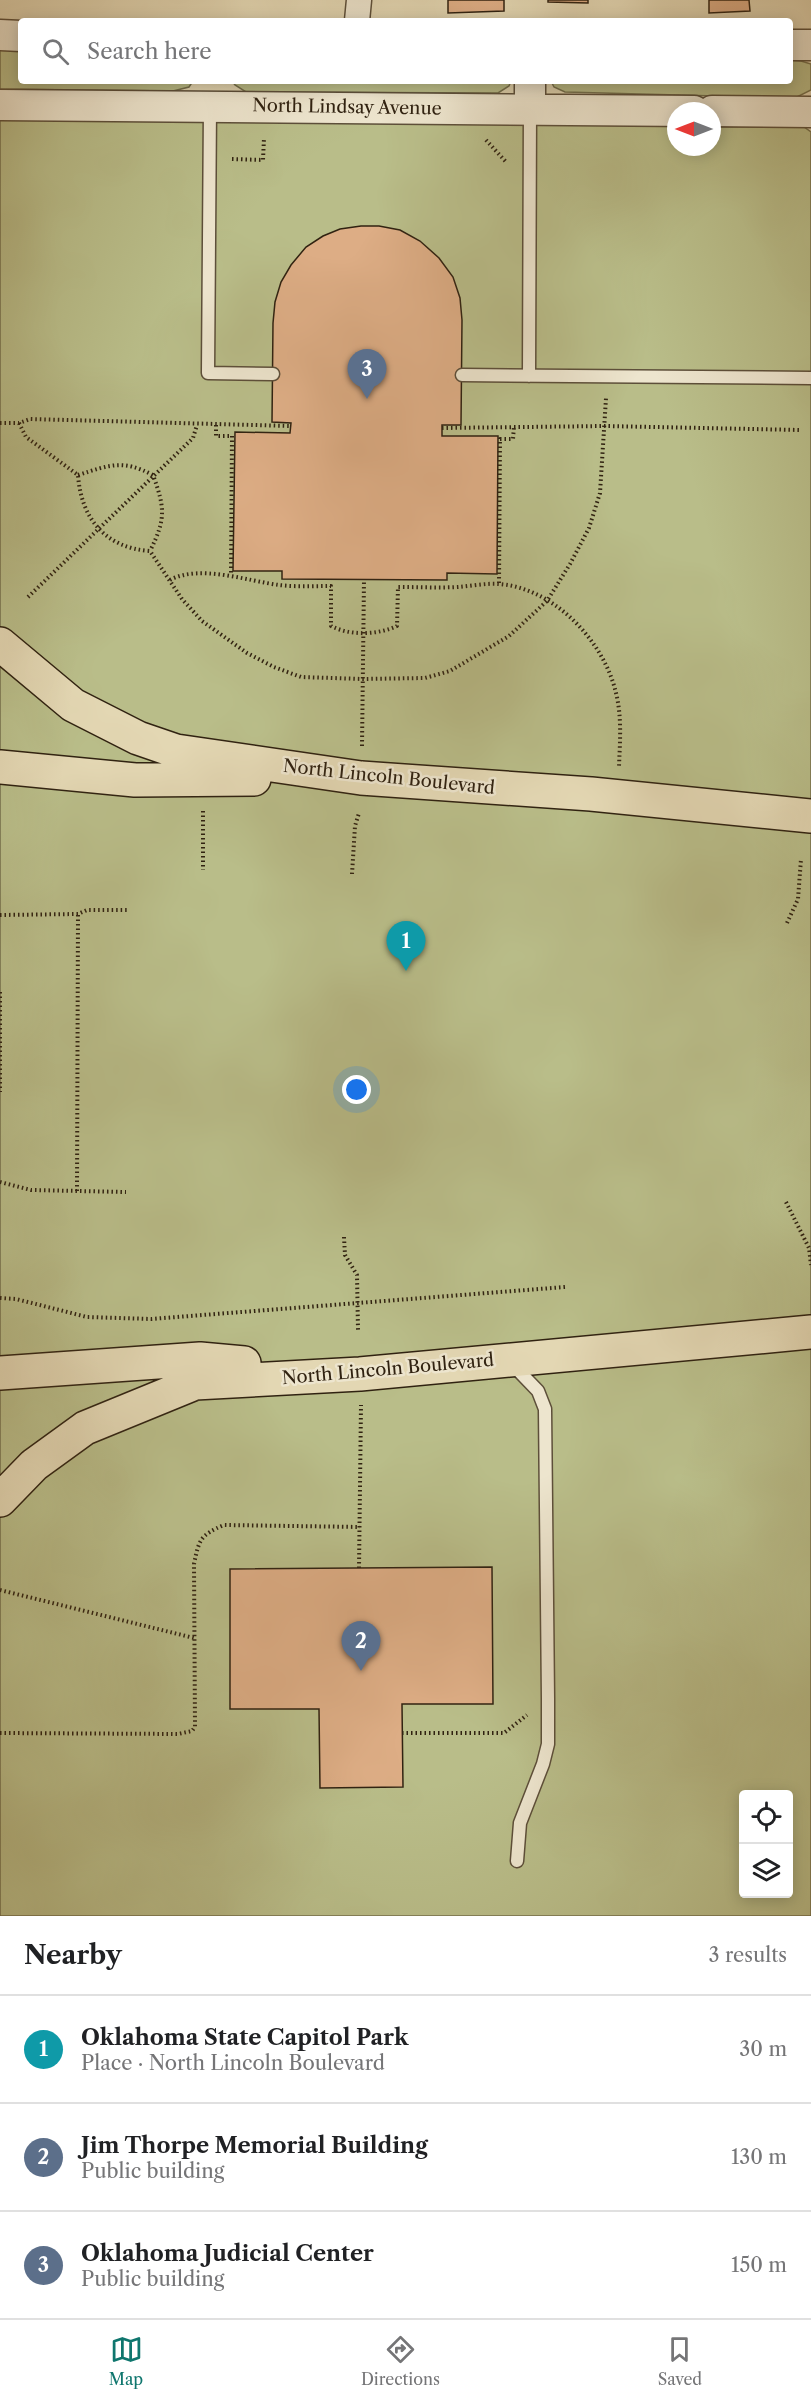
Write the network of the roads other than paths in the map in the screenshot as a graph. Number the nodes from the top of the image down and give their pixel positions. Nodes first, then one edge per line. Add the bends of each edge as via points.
1 (359, 0) edge
2 (357, 18) edge
3 (0, 35) edge
4 (18, 36) edge
5 (793, 45) edge
6 (811, 45) edge
7 (210, 93) edge
8 (530, 95) edge
9 (0, 105) edge
10 (667, 108) edge
11 (721, 111) edge
12 (811, 112) edge
13 (273, 374) dead end
14 (462, 375) dead end
15 (530, 376) junction
16 (811, 378) edge
17 (0, 644) edge
18 (362, 762) junction
19 (0, 766) edge
20 (811, 816) edge
21 (811, 1332) edge
22 (507, 1359) junction
23 (0, 1373) edge
24 (361, 1389) junction
25 (0, 1500) edge
26 (517, 1861) dead end

1 - 2 street
3 - 4 street
5 - 6 street
7 - 8 street, North Lindsay Avenue
7 - 9 street, North Lindsay Avenue
7 - 13 lane via 208,373
8 - 10 street, North Lindsay Avenue
8 - 15 lane
11 - 12 street
14 - 15 lane
15 - 16 lane
17 - 18 main road, North Lincoln Boulevard via 73,705 138,738 176,751
18 - 19 main road via 135,780
18 - 20 main road, North Lincoln Boulevard via 618,797
21 - 22 main road, North Lincoln Boulevard
22 - 24 main road, North Lincoln Boulevard
22 - 26 lane via 538,1391 545,1409 548,1744 520,1823
23 - 24 main road via 200,1359
24 - 25 main road, North Lincoln Boulevard via 195,1383 85,1428 34,1465

